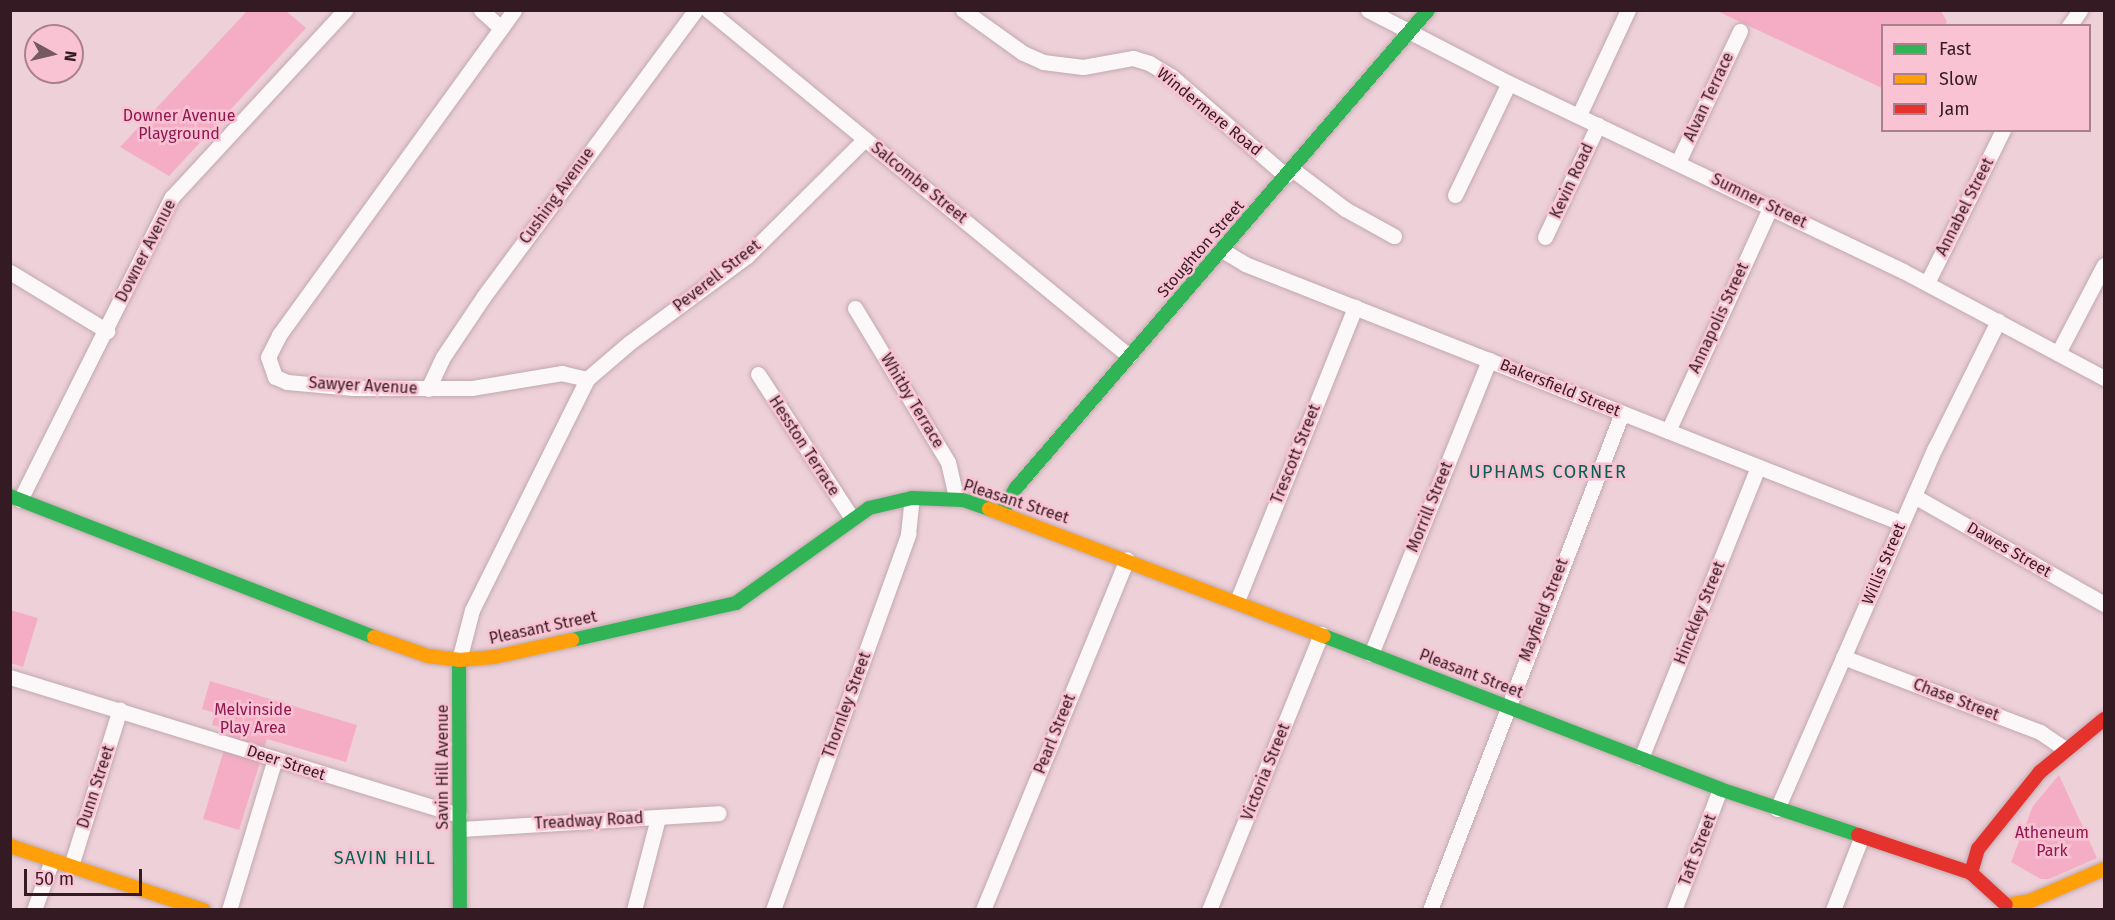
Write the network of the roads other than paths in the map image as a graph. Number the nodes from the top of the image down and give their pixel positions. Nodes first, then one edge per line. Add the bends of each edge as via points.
1 (345, 10) edge
2 (481, 10) edge
3 (514, 10) edge
4 (696, 10) edge
5 (708, 10) edge
6 (963, 10) edge
7 (1368, 10) edge
8 (1428, 10) edge
9 (1628, 10) edge
10 (2080, 10) edge
11 (2070, 24) edge
12 (501, 28) junction
13 (1740, 31) dead end
14 (1409, 33) junction
15 (1509, 83) junction
16 (1579, 116) junction
17 (1598, 124) junction
18 (2002, 132) edge
19 (865, 139) junction
20 (1678, 162) junction
21 (1289, 172) junction
22 (1455, 195) dead end
23 (1771, 206) junction
24 (1394, 236) dead end
25 (1545, 237) dead end
26 (1222, 250) junction
27 (2104, 265) edge
28 (10, 272) edge
29 (1927, 283) junction
30 (1355, 307) junction
31 (855, 308) dead end
32 (1998, 321) junction
33 (107, 331) junction
34 (2058, 353) junction
35 (1129, 356) junction
36 (1489, 360) junction
37 (758, 374) dead end
38 (2104, 378) edge
39 (587, 379) junction
40 (428, 389) junction
41 (1622, 413) junction
42 (1668, 431) junction
43 (1758, 467) junction
44 (1914, 495) junction
45 (15, 498) edge
46 (912, 498) junction
47 (956, 498) junction
48 (1002, 512) junction
49 (852, 518) junction
50 (1901, 523) junction
51 (1127, 559) junction
52 (2102, 598) edge
53 (1237, 602) junction
54 (1322, 634) junction
55 (1371, 654) junction
56 (1843, 657) junction
57 (459, 660) junction
58 (10, 677) edge
59 (1507, 706) junction
60 (120, 709) junction
61 (2104, 719) edge
62 (2064, 748) junction
63 (1641, 758) junction
64 (275, 759) junction
65 (1720, 789) junction
66 (1777, 809) junction
67 (719, 813) dead end
68 (658, 818) junction
69 (460, 822) junction
70 (1861, 838) junction
71 (10, 846) edge
72 (52, 860) junction
73 (71, 866) junction
74 (2104, 869) edge
75 (1971, 873) junction
76 (2005, 907) edge
77 (34, 909) edge
78 (204, 909) edge
79 (229, 909) edge
80 (460, 909) edge
81 (634, 909) edge
82 (773, 909) edge
83 (983, 909) edge
84 (1209, 909) edge
85 (1431, 909) edge
86 (1674, 909) edge
87 (1833, 909) edge

1 - 33 street, Downer Avenue via 172,197
2 - 12 street
3 - 12 street, Sawyer Avenue
4 - 40 street, Cushing Avenue via 484,296 443,357
5 - 19 street, Salcombe Street
6 - 21 street, Windermere Road via 1023,53 1043,62 1083,67 1132,58 1149,63 1171,76
7 - 14 street, Sumner Street
8 - 14 main road, Stoughton Street
9 - 16 street
10 - 11 street
12 - 40 street, Sawyer Avenue via 286,325 268,357 275,377 287,382
13 - 20 street, Alvan Terrace
14 - 15 street, Sumner Street
14 - 21 main road, Stoughton Street
15 - 16 street, Sumner Street
15 - 22 street
16 - 17 street, Sumner Street
17 - 20 street, Sumner Street
17 - 25 street, Kevin Road
18 - 29 street, Annabel Street
19 - 35 street, Salcombe Street
19 - 39 street, Peverell Street via 747,256
20 - 23 street, Sumner Street
21 - 24 street, Windermere Road
21 - 26 main road, Stoughton Street
23 - 29 street, Sumner Street
23 - 42 street, Annapolis Street
26 - 30 street, Bakersfield Street via 1245,264
26 - 35 main road, Stoughton Street
27 - 34 street
28 - 33 street
29 - 32 street, Sumner Street
30 - 36 street, Bakersfield Street
30 - 53 street, Trescott Street
31 - 47 street, Whitby Terrace via 948,462
32 - 34 street, Sumner Street
32 - 44 street, Willis Street
33 - 45 street, Downer Avenue
34 - 38 street, Sumner Street
35 - 48 main road, Stoughton Street via 1016,488
36 - 41 street, Bakersfield Street
36 - 55 street, Morrill Street
37 - 49 street, Hesston Terrace
39 - 40 street, Sawyer Avenue via 562,374 471,388
39 - 57 street via 472,610
41 - 42 street, Bakersfield Street
41 - 59 street, Mayfield Street
42 - 43 street, Bakersfield Street
43 - 50 street, Bakersfield Street
43 - 63 street, Hinckley Street
44 - 50 street, Willis Street
44 - 52 street, Dawes Street
45 - 57 main road, Pleasant Street via 383,640 428,656
46 - 47 main road, Pleasant Street
46 - 49 main road, Pleasant Street via 879,504
46 - 82 street, Thornley Street via 909,534
47 - 48 main road, Pleasant Street
48 - 51 main road, Pleasant Street
49 - 57 main road, Pleasant Street via 736,603 495,657
50 - 56 street, Willis Street
51 - 53 main road, Pleasant Street
51 - 83 street, Pearl Street
53 - 54 main road, Pleasant Street
54 - 55 main road, Pleasant Street
54 - 84 street, Victoria Street
55 - 59 main road, Pleasant Street
56 - 62 street, Chase Street via 2040,732
56 - 66 street, Willis Street
57 - 69 main road, Savin Hill Avenue
58 - 60 street, Deer Street
59 - 63 main road, Pleasant Street
59 - 85 street, Mayfield Street
60 - 64 street, Deer Street
60 - 73 street, Dunn Street
61 - 62 main road
62 - 75 main road via 2028,785 1978,849
63 - 65 main road, Pleasant Street
64 - 69 street, Deer Street
64 - 79 street
65 - 66 main road, Pleasant Street
65 - 86 street, Taft Street
66 - 70 main road, Pleasant Street
67 - 68 street, Treadway Road
68 - 69 street, Treadway Road
68 - 81 street
69 - 80 main road, Savin Hill Avenue
70 - 75 main road, Pleasant Street
70 - 87 street
71 - 72 main road
72 - 73 main road
72 - 77 street
73 - 78 main road
74 - 76 main road via 2030,901
75 - 76 main road, Pleasant Street

